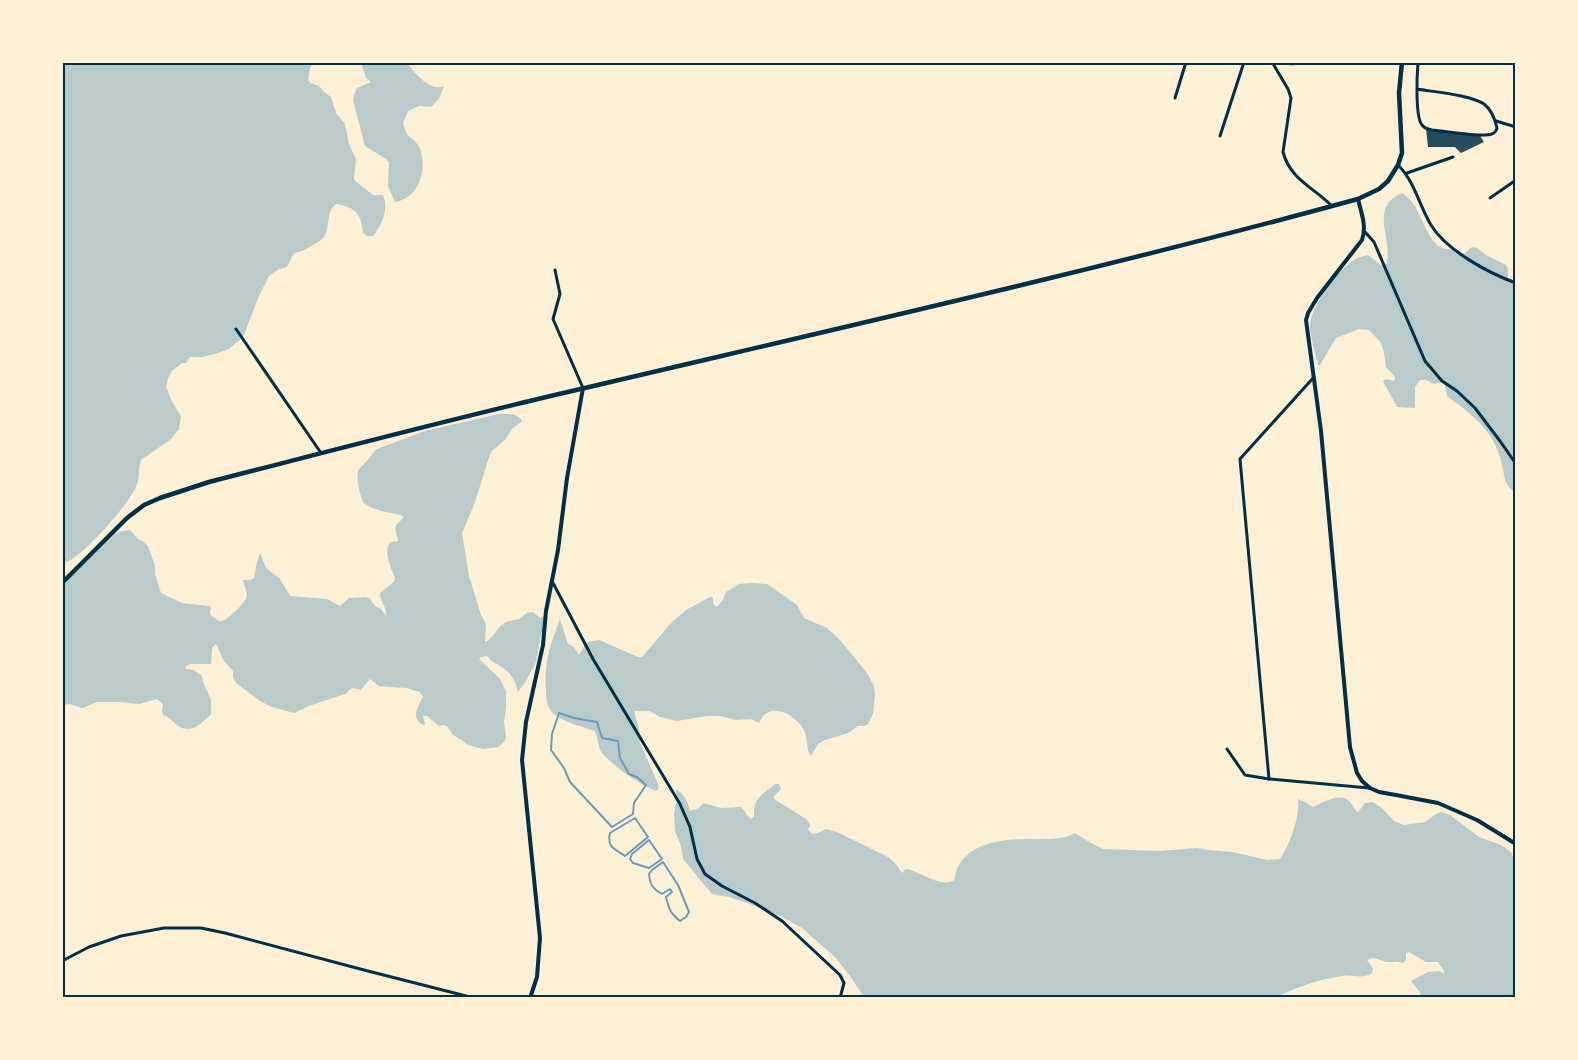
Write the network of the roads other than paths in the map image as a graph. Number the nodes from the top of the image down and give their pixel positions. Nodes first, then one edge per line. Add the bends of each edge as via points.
1 (1186, 62) edge
2 (1244, 62) edge
3 (1301, 62) edge
4 (1402, 62) edge
5 (1418, 62) edge
6 (1272, 63) edge
7 (1417, 89) junction
8 (1175, 98) dead end
9 (1496, 121) junction
10 (1516, 127) edge
11 (1220, 136) dead end
12 (1453, 157) dead end
13 (1398, 165) junction
14 (1407, 173) junction
15 (1516, 180) edge
16 (1490, 198) dead end
17 (1358, 199) junction
18 (1332, 206) junction
19 (1365, 232) junction
20 (555, 270) dead end
21 (1516, 277) edge
22 (1510, 281) junction
23 (1516, 283) edge
24 (236, 329) dead end
25 (1314, 377) junction
26 (583, 388) junction
27 (322, 453) junction
28 (1516, 464) edge
29 (552, 580) junction
30 (62, 583) edge
31 (1227, 748) dead end
32 (1270, 779) junction
33 (1370, 788) junction
34 (1516, 844) edge
35 (62, 961) edge
36 (474, 998) edge
37 (530, 998) edge
38 (840, 998) edge

1 - 8 street
2 - 11 street
3 - 6 street
4 - 13 main road via 1399,93 1402,152
5 - 7 street
6 - 18 street via 1291,98 1282,152 1285,160 1297,177
7 - 9 street via 1481,102
7 - 9 street via 1419,120 1426,129 1487,134 1496,131
9 - 10 street
12 - 14 street
13 - 14 street
13 - 17 main road via 1379,189
14 - 22 street via 1441,239
15 - 16 street
17 - 18 main road
17 - 19 street
18 - 26 main road via 1128,260
19 - 25 street via 1308,313 1306,320
19 - 28 street via 1374,242 1425,361 1442,381 1475,408
20 - 26 street via 560,294 553,319
21 - 22 street
22 - 23 street
24 - 27 street
25 - 32 street via 1240,459
25 - 33 street via 1350,747 1357,773
26 - 27 main road
26 - 29 street
27 - 30 main road via 209,482 144,505
29 - 37 street via 522,760 540,938 537,977
29 - 38 street via 593,659 680,804 705,874 782,921 840,975 844,983
31 - 32 street via 1245,775
32 - 33 street
33 - 34 street via 1438,803
35 - 36 street via 104,940 164,928 201,928

